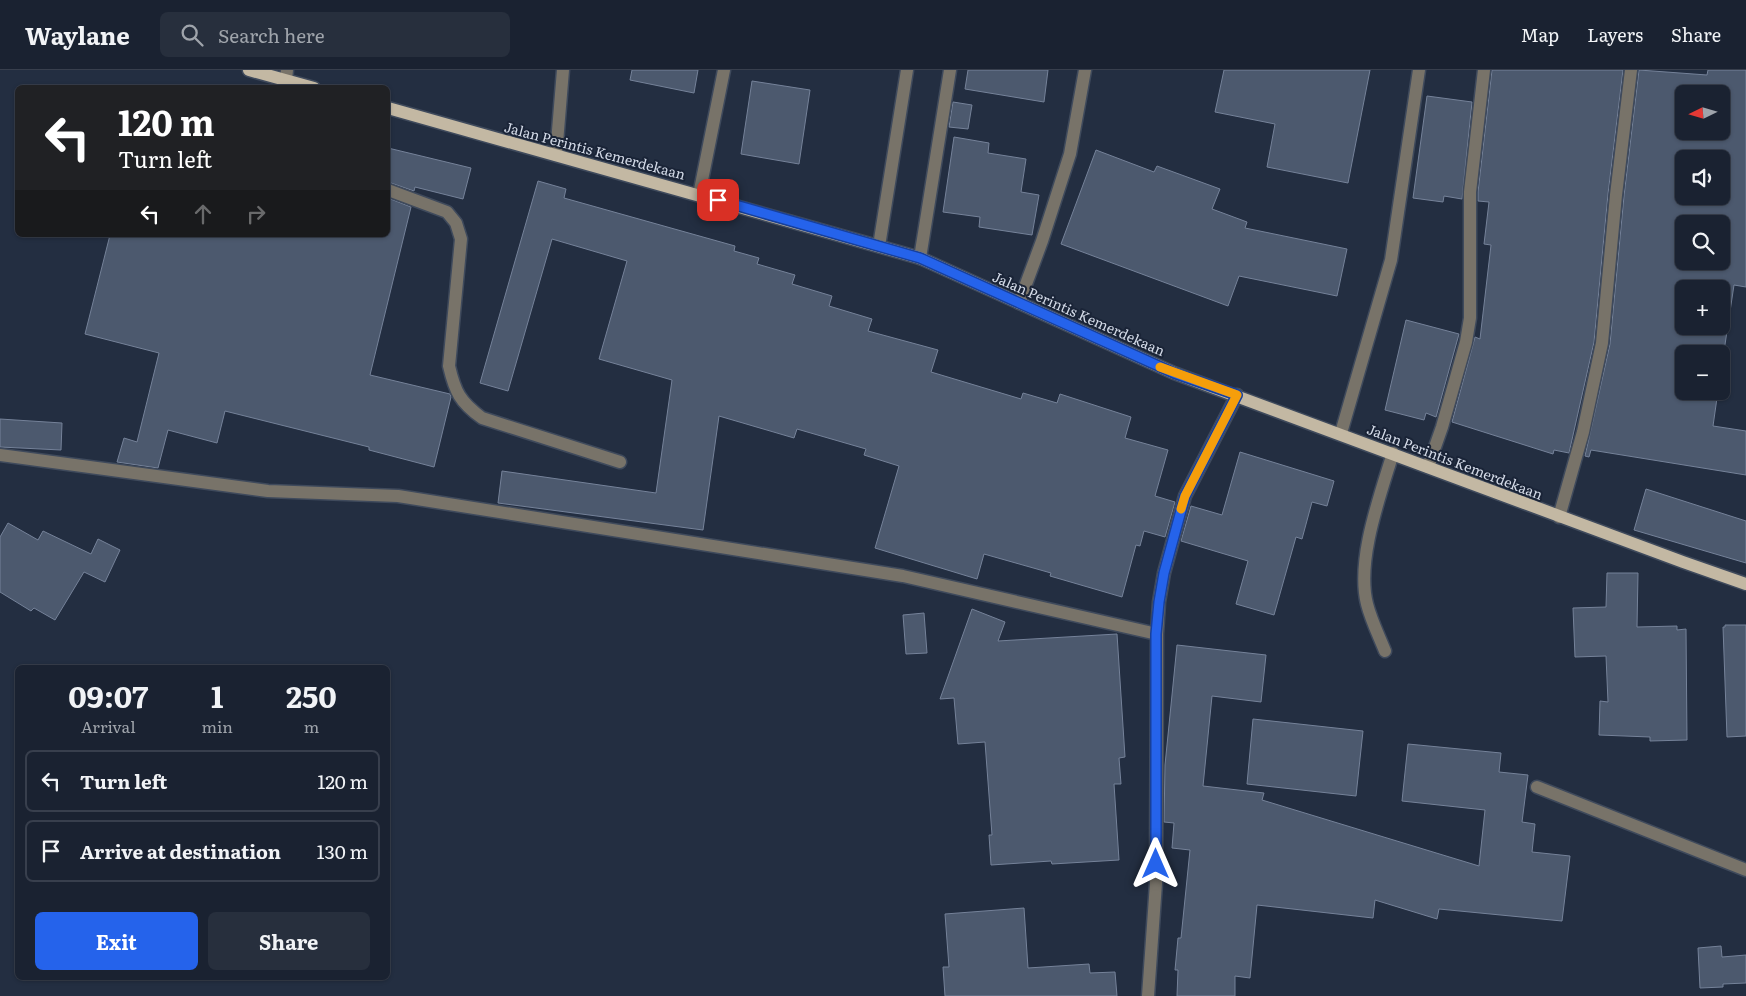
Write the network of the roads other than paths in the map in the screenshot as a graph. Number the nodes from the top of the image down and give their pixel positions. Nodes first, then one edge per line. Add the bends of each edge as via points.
1 (249, 70) edge
2 (563, 70) edge
3 (724, 70) edge
4 (907, 70) edge
5 (950, 70) edge
6 (1085, 70) edge
7 (1418, 70) edge
8 (1484, 70) edge
9 (1631, 70) edge
10 (287, 75) edge
11 (308, 85) edge
12 (390, 109) edge
13 (556, 155) junction
14 (390, 191) edge
15 (699, 195) junction
16 (879, 246) junction
17 (920, 258) junction
18 (1019, 303) junction
19 (1237, 395) junction
20 (1341, 434) junction
21 (1393, 453) junction
22 (0, 455) edge
23 (620, 462) dead end
24 (1428, 467) junction
25 (1560, 517) junction
26 (1746, 584) edge
27 (1156, 634) junction
28 (1385, 651) dead end
29 (1537, 787) dead end
30 (1746, 870) edge
31 (1148, 996) edge

1 - 10 main road
2 - 13 street
3 - 15 street
4 - 16 street
5 - 17 street
6 - 18 street via 1070,154
7 - 20 street via 1391,260
8 - 24 street via 1470,192 1470,318 1466,342
9 - 25 street via 1602,343
10 - 11 main road
12 - 13 main road, Jalan Perintis Kemerdekaan
13 - 15 main road, Jalan Perintis Kemerdekaan
14 - 23 street via 447,212 456,223 461,240 449,366 465,406 482,418
15 - 16 main road, Jalan Perintis Kemerdekaan
16 - 17 main road, Jalan Perintis Kemerdekaan
17 - 18 main road, Jalan Perintis Kemerdekaan
18 - 19 main road, Jalan Perintis Kemerdekaan via 1174,373
19 - 20 main road, Jalan Perintis Kemerdekaan
19 - 27 street via 1185,496 1164,573
20 - 21 main road, Jalan Perintis Kemerdekaan
21 - 24 main road, Jalan Perintis Kemerdekaan
21 - 28 street via 1372,521 1365,563 1367,603
22 - 27 street via 268,491 418,499 903,576
24 - 25 main road, Jalan Perintis Kemerdekaan
25 - 26 main road, Jalan Perintis Kemerdekaan
27 - 31 street via 1156,883
29 - 30 street

